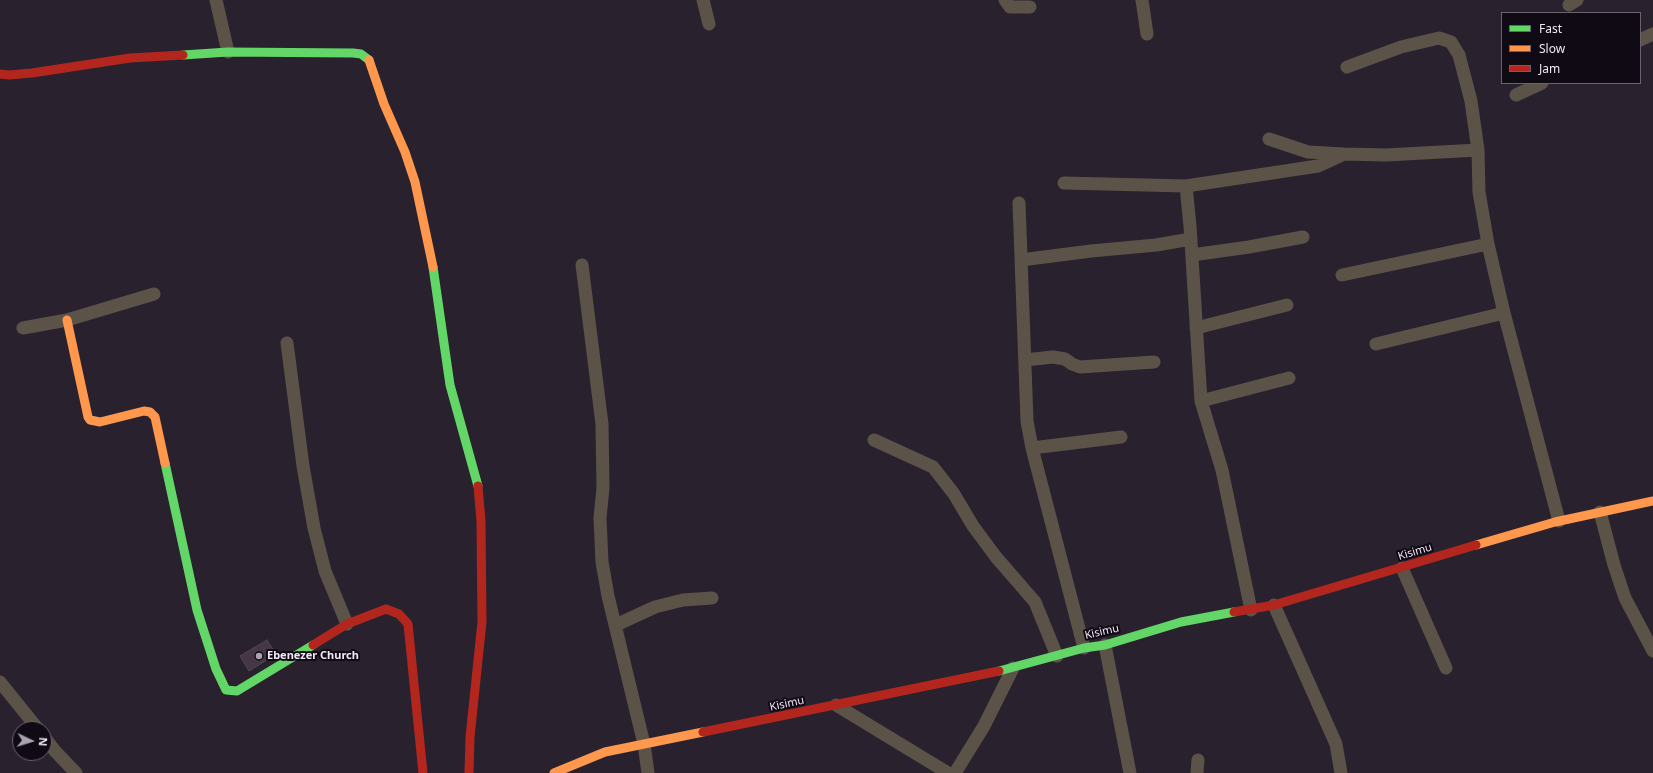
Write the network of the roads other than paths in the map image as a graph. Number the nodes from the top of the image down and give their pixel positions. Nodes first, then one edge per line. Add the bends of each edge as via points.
1 (216, 0) edge
2 (703, 0) edge
3 (1005, 0) edge
4 (1142, 0) edge
5 (1030, 8) dead end
6 (709, 24) dead end
7 (1147, 34) dead end
8 (1653, 34) edge
9 (1641, 40) edge
10 (228, 52) junction
11 (1347, 67) dead end
12 (0, 74) edge
13 (1540, 84) edge
14 (1516, 95) dead end
15 (1269, 139) dead end
16 (1478, 150) junction
17 (1344, 154) junction
18 (1064, 183) dead end
19 (1186, 186) junction
20 (1019, 203) dead end
21 (1303, 237) dead end
22 (1191, 239) junction
23 (1488, 244) junction
24 (1192, 255) junction
25 (1021, 260) junction
26 (582, 265) dead end
27 (1342, 275) dead end
28 (154, 294) dead end
29 (1288, 305) dead end
30 (1504, 313) junction
31 (67, 320) junction
32 (23, 328) dead end
33 (1196, 328) junction
34 (287, 343) dead end
35 (1376, 344) dead end
36 (1025, 360) junction
37 (1154, 362) dead end
38 (1289, 378) dead end
39 (1201, 401) junction
40 (1122, 437) dead end
41 (874, 440) dead end
42 (1032, 448) junction
43 (1653, 501) edge
44 (1600, 512) junction
45 (1560, 521) junction
46 (1402, 568) junction
47 (712, 598) dead end
48 (1274, 605) junction
49 (1251, 610) junction
50 (347, 624) junction
51 (616, 625) junction
52 (1105, 645) junction
53 (1084, 648) junction
54 (1653, 651) edge
55 (1057, 656) junction
56 (1013, 668) junction
57 (1446, 668) dead end
58 (0, 682) edge
59 (836, 705) junction
60 (32, 721) edge
61 (644, 744) junction
62 (52, 747) edge
63 (76, 773) edge
64 (423, 773) edge
65 (469, 773) edge
66 (554, 773) edge
67 (648, 773) edge
68 (948, 773) edge
69 (955, 773) edge
70 (1130, 773) edge
71 (1341, 773) edge

1 - 10 street
2 - 6 street
3 - 5 street via 1010,7
4 - 7 street
8 - 9 street
10 - 12 street via 130,58 32,73
10 - 65 street via 362,54 370,61 384,104 405,152 415,182 435,277 450,385 474,464 478,486 482,622 470,738
11 - 16 street via 1401,47 1429,40 1439,38 1451,42 1459,55
13 - 14 street
15 - 17 street via 1308,152
16 - 17 street via 1386,155
16 - 23 street via 1479,192
17 - 19 street via 1318,166
18 - 19 street
19 - 22 street
20 - 25 street
21 - 24 street via 1249,248
22 - 24 street
22 - 25 street via 1156,246
23 - 27 street
23 - 30 street
24 - 33 street
25 - 36 street
26 - 51 street via 602,424 601,549 608,596
28 - 31 street
29 - 33 street
30 - 35 street
30 - 45 street
31 - 32 street
31 - 50 street via 90,420 100,422 144,411 155,417 197,610 216,669 226,690 237,691
33 - 39 street
34 - 50 street via 314,528 325,571
36 - 37 street via 1053,357 1065,359 1080,367
36 - 42 street via 1027,421
38 - 39 street
39 - 49 street via 1222,470
40 - 42 street
41 - 55 street via 933,467 996,557 1035,602
42 - 53 street
43 - 44 street, Kisimu
44 - 45 street, Kisimu
44 - 54 street via 1625,598
45 - 46 street, Kisimu
46 - 48 street, Kisimu
46 - 57 street
47 - 51 street via 683,600 655,607
48 - 49 street, Kisimu
48 - 71 street via 1336,744
49 - 52 street, Kisimu via 1181,622
50 - 64 street via 386,609 399,614 408,624
51 - 61 street
52 - 53 street, Kisimu
52 - 70 street
53 - 55 street, Kisimu
55 - 56 street, Kisimu
56 - 59 street, Kisimu
56 - 69 street via 984,726
58 - 60 street
59 - 61 street, Kisimu
59 - 68 street
61 - 66 street, Kisimu via 605,752
61 - 67 street
62 - 63 street

